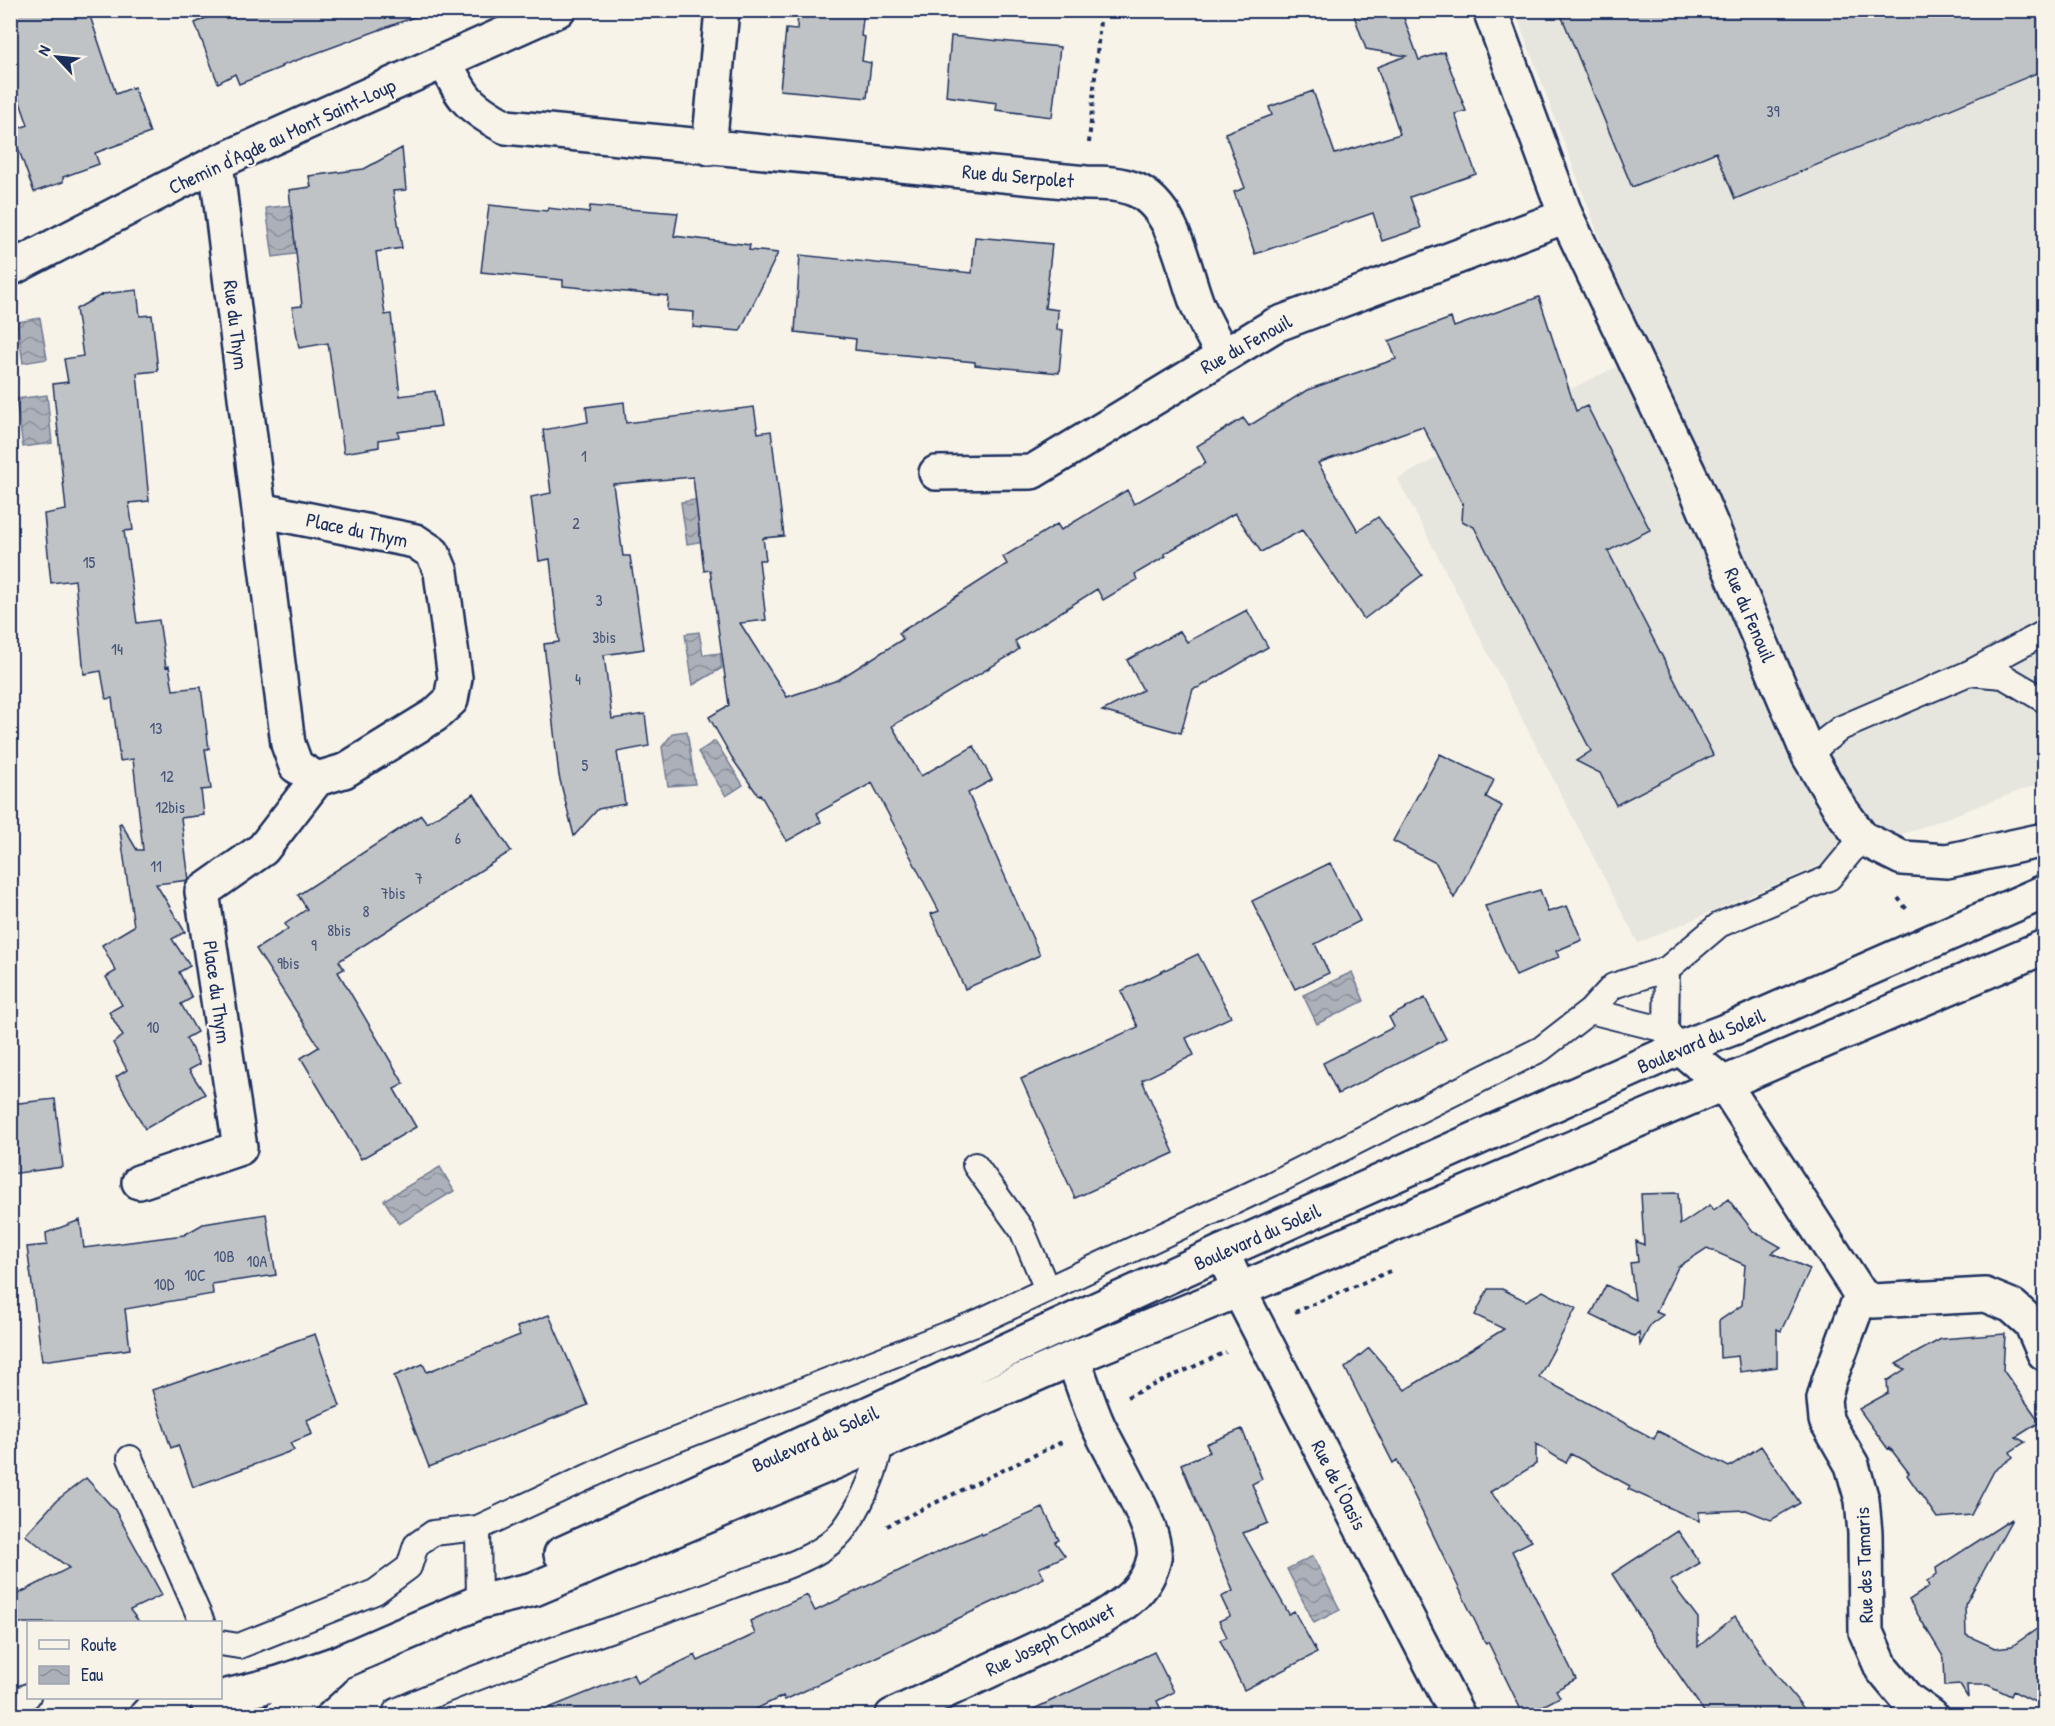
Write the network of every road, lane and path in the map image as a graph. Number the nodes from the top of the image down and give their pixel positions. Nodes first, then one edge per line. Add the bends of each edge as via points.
1 (558, 10) edge
2 (722, 10) edge
3 (1101, 10) edge
4 (1490, 10) edge
5 (445, 61) junction
6 (709, 148) junction
7 (216, 163) junction
8 (1086, 183) junction
9 (1566, 216) junction
10 (10, 269) edge
11 (1223, 356) junction
12 (936, 473) dead end
13 (258, 499) junction
14 (2044, 633) edge
15 (1969, 673) junction
16 (2044, 700) edge
17 (1809, 756) junction
18 (317, 778) junction
19 (1862, 838) junction
20 (2044, 840) edge
21 (1892, 891) dead end
22 (2044, 892) edge
23 (1911, 916) dead end
24 (2044, 947) edge
25 (1667, 969) junction
26 (1590, 1011) junction
27 (1673, 1039) junction
28 (1724, 1084) junction
29 (975, 1165) dead end
30 (139, 1182) dead end
31 (1222, 1252) junction
32 (1398, 1268) dead end
33 (1047, 1289) junction
34 (1239, 1290) junction
35 (1861, 1295) junction
36 (1261, 1332) junction
37 (2044, 1353) edge
38 (1073, 1358) junction
39 (1097, 1423) junction
40 (880, 1443) junction
41 (130, 1458) dead end
42 (478, 1528) junction
43 (837, 1538) junction
44 (479, 1602) junction
45 (201, 1621) edge
46 (222, 1643) edge
47 (340, 1662) junction
48 (222, 1695) edge
49 (27, 1696) edge
50 (206, 1699) edge
51 (10, 1704) edge
52 (183, 1704) edge
53 (281, 1716) edge
54 (395, 1716) edge
55 (892, 1716) edge
56 (1458, 1716) edge
57 (1931, 1716) edge

1 - 5 street, Chemin d'Agde au Mont Saint-Loup
2 - 6 street
3 - 8 path
4 - 9 street, Rue du Fenouil
5 - 6 street, Rue du Serpolet via 465,98 479,113 506,127
5 - 7 street, Chemin d'Agde au Mont Saint-Loup
6 - 8 street, Rue du Serpolet
7 - 10 street, Chemin d'Agde au Mont Saint-Loup
7 - 13 street, Rue du Thym
8 - 11 street, Rue du Serpolet via 1115,184 1138,191 1155,205 1169,223 1197,305
9 - 11 street, Rue du Fenouil via 1275,325
9 - 17 street, Rue du Fenouil via 1694,484
11 - 12 street, Rue du Fenouil via 1032,472
13 - 18 street via 288,744 296,766
13 - 18 street, Place du Thym via 415,541 433,553 441,572 455,678 451,700 435,715 344,771
14 - 15 lane
15 - 16 lane via 2003,676
15 - 17 lane via 1841,728
17 - 19 street, Rue du Fenouil
18 - 30 street, Place du Thym via 263,849 202,892 240,1148
19 - 20 street, Rue du Fenouil via 1902,858 1947,861
19 - 25 lane via 1829,878 1719,925
21 - 23 path
22 - 27 street, Boulevard du Soleil via 1736,1027
24 - 28 street, Boulevard du Soleil
25 - 26 lane via 1613,986
25 - 27 lane
26 - 27 lane
26 - 33 lane via 1541,1049 1272,1184
27 - 28 street
27 - 31 street, Boulevard du Soleil
28 - 34 street, Boulevard du Soleil
28 - 35 street
29 - 33 lane via 1022,1230
31 - 34 street, Rue de l'Oasis
31 - 44 street, Boulevard du Soleil via 527,1569
32 - 36 path via 1285,1317
33 - 42 lane via 978,1322 624,1460
34 - 36 street, Rue de l'Oasis
34 - 38 street, Boulevard du Soleil
35 - 37 street via 1873,1301 1985,1295 2012,1306 2025,1317
35 - 57 street, Rue des Tamaris via 1829,1381 1824,1399 1826,1419 1852,1466 1862,1500 1866,1632 1882,1669 1907,1699
36 - 39 path via 1236,1348 1126,1398
36 - 56 street, Rue de l'Oasis
38 - 39 street, Rue Joseph Chauvet
38 - 40 street, Boulevard du Soleil
39 - 43 path via 854,1542
39 - 55 street, Rue Joseph Chauvet via 1149,1528 1154,1555 1148,1579 1128,1601 1102,1618
40 - 43 lane via 880,1455 861,1503
40 - 44 street, Boulevard du Soleil via 534,1589
41 - 45 lane
42 - 44 lane
42 - 46 lane via 433,1533 416,1545 409,1567 375,1592 239,1646
43 - 54 lane via 808,1557 453,1686 396,1711
44 - 47 street, Boulevard du Soleil
47 - 48 street, Boulevard du Soleil via 279,1683
47 - 53 street, Boulevard du Soleil
49 - 51 lane
50 - 52 street, Boulevard du Soleil

